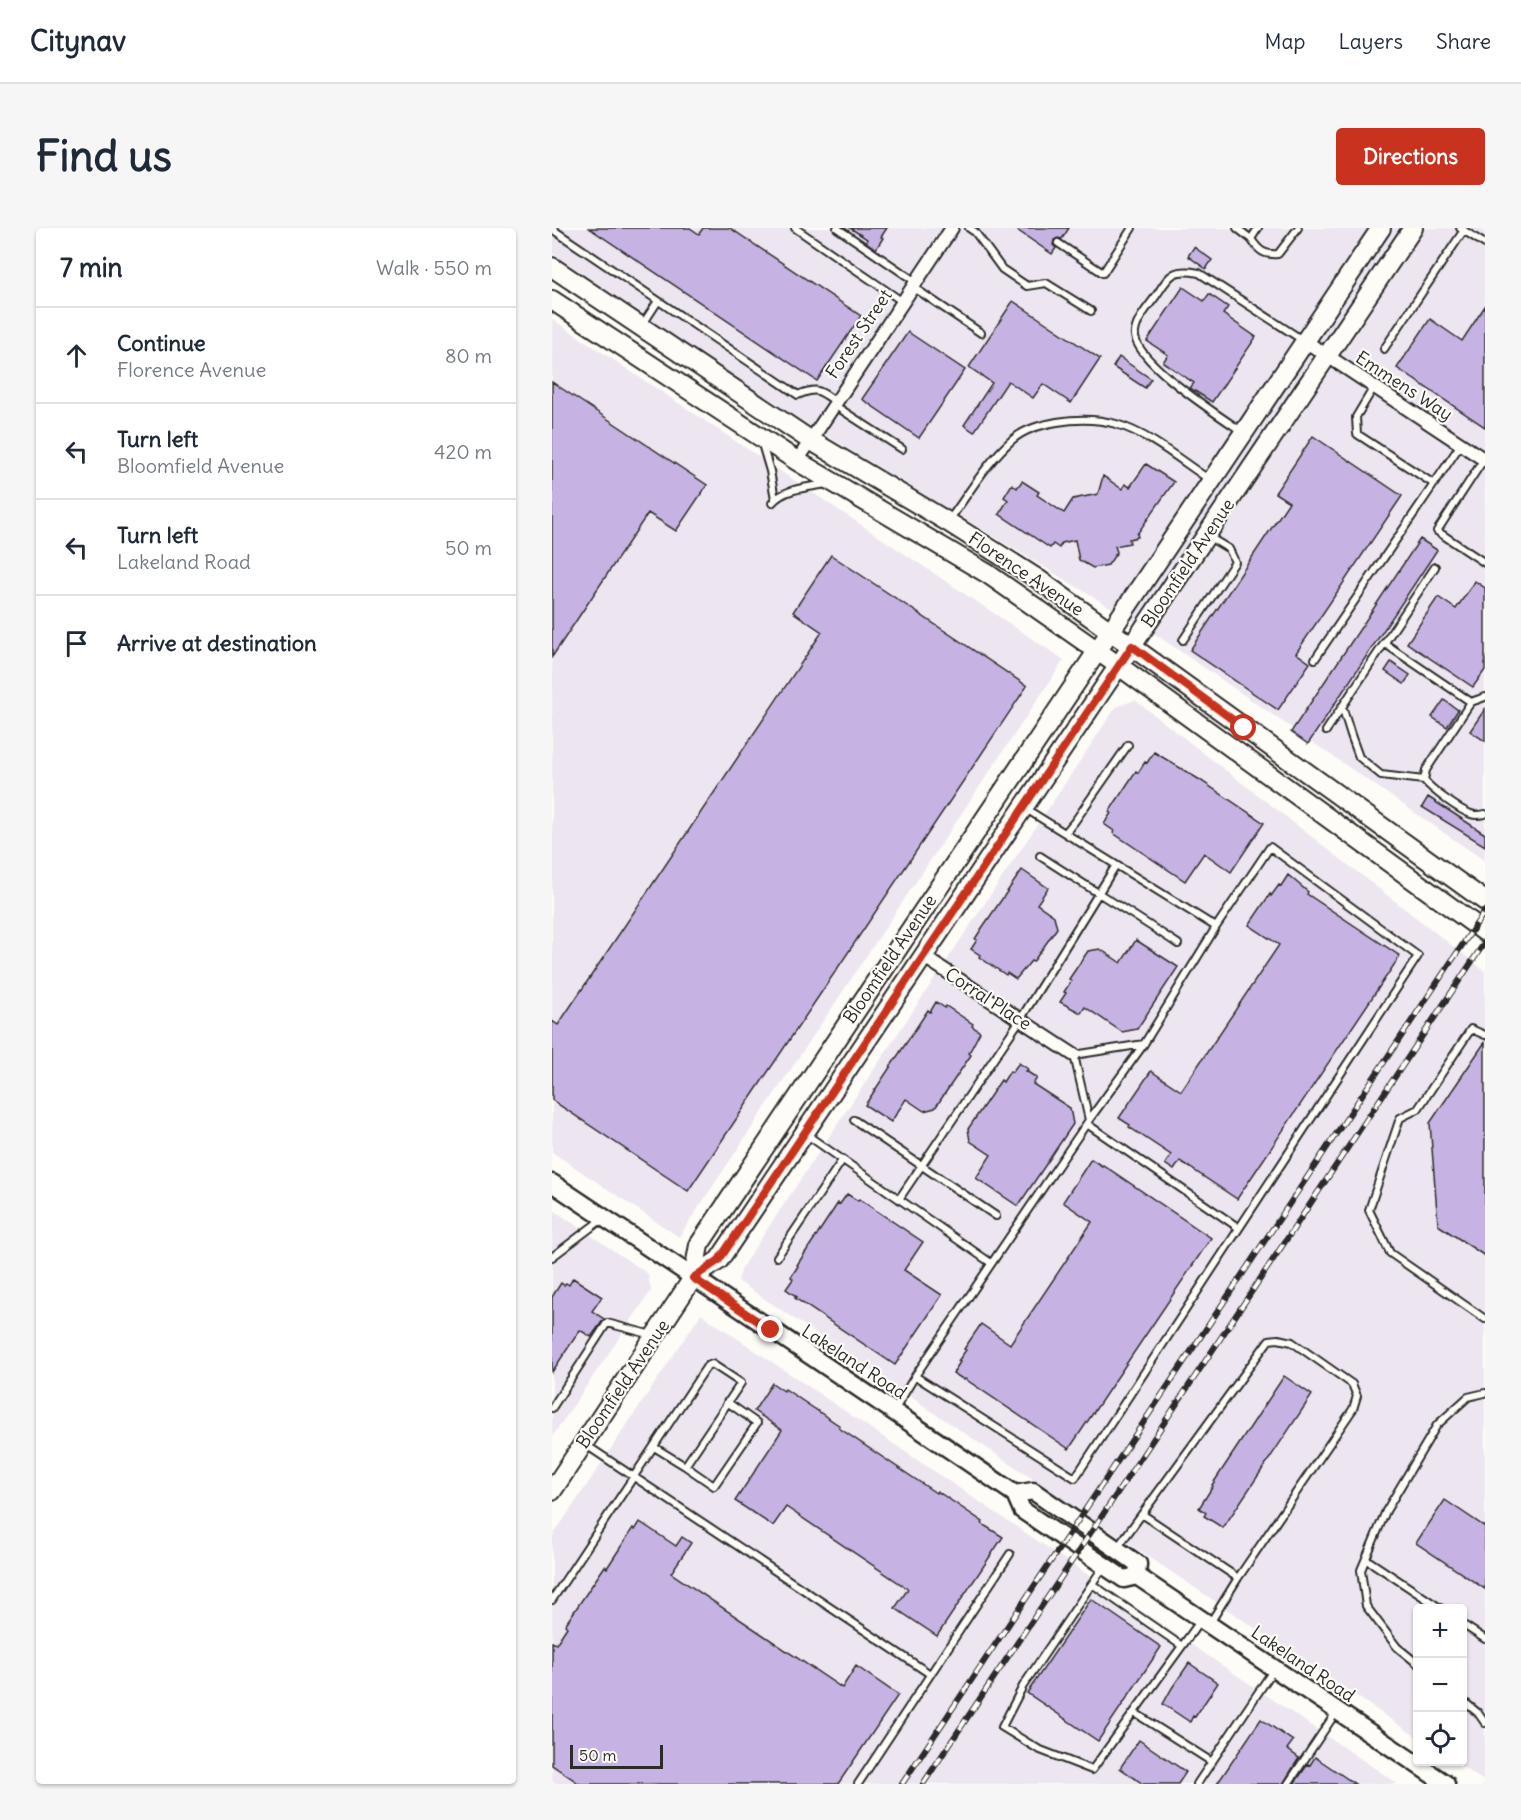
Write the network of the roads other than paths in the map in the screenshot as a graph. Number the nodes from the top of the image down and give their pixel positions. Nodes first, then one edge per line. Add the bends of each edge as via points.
1 (795, 228) edge
2 (837, 228) edge
3 (952, 228) edge
4 (969, 228) edge
5 (1132, 228) edge
6 (1237, 228) edge
7 (1258, 228) edge
8 (1298, 228) edge
9 (1381, 228) edge
10 (1413, 228) edge
11 (552, 229) edge
12 (1462, 229) edge
13 (1251, 239) junction
14 (1058, 243) dead end
15 (1485, 244) edge
16 (552, 267) edge
17 (914, 284) junction
18 (552, 300) edge
19 (658, 301) junction
20 (903, 302) junction
21 (1091, 311) dead end
22 (641, 327) junction
23 (981, 333) dead end
24 (1305, 341) junction
25 (1384, 349) dead end
26 (1327, 356) junction
27 (1374, 387) junction
28 (835, 403) junction
29 (1243, 432) junction
30 (761, 438) junction
31 (810, 440) junction
32 (1461, 444) junction
33 (902, 449) dead end
34 (1484, 459) edge
35 (797, 461) junction
36 (1210, 481) junction
37 (834, 483) junction
38 (1434, 484) junction
39 (948, 522) junction
40 (1206, 535) junction
41 (923, 536) junction
42 (1485, 563) edge
43 (1435, 567) dead end
44 (1110, 631) junction
45 (1183, 640) dead end
46 (1384, 643) junction
47 (1132, 646) junction
48 (1097, 651) junction
49 (1316, 659) dead end
50 (1119, 666) junction
51 (1485, 697) edge
52 (1471, 702) junction
53 (1342, 706) junction
54 (1326, 731) dead end
55 (1128, 745) dead end
56 (1424, 780) junction
57 (1023, 807) junction
58 (1485, 814) edge
59 (1065, 833) junction
60 (1040, 856) dead end
61 (1116, 865) junction
62 (1098, 894) junction
63 (1485, 902) edge
64 (1216, 927) junction
65 (1485, 933) edge
66 (902, 942) junction
67 (1178, 944) dead end
68 (923, 956) junction
69 (1020, 1020) junction
70 (1485, 1035) edge
71 (1144, 1044) junction
72 (1074, 1055) junction
73 (854, 1120) dead end
74 (1088, 1122) junction
75 (804, 1133) junction
76 (843, 1160) junction
77 (921, 1166) junction
78 (552, 1183) edge
79 (899, 1199) junction
80 (996, 1216) dead end
81 (604, 1217) junction
82 (1239, 1228) junction
83 (553, 1254) edge
84 (777, 1257) dead end
85 (991, 1263) junction
86 (693, 1278) junction
87 (1485, 1319) edge
88 (655, 1335) junction
89 (915, 1376) junction
90 (1485, 1393) edge
91 (728, 1402) junction
92 (552, 1408) edge
93 (894, 1411) junction
94 (584, 1443) junction
95 (654, 1447) junction
96 (685, 1466) junction
97 (634, 1477) junction
98 (554, 1484) edge
99 (1015, 1494) junction
100 (1142, 1514) junction
101 (1117, 1549) junction
102 (1010, 1554) dead end
103 (1366, 1559) junction
104 (1104, 1566) junction
105 (1137, 1576) junction
106 (1238, 1578) junction
107 (1092, 1584) junction
108 (552, 1600) edge
109 (1434, 1604) edge
110 (1205, 1622) junction
111 (1467, 1627) edge
112 (1485, 1639) edge
113 (1182, 1646) junction
114 (1413, 1660) edge
115 (1274, 1668) junction
116 (930, 1674) junction
117 (1467, 1704) edge
118 (1337, 1710) junction
119 (1135, 1713) junction
120 (1485, 1723) edge
121 (1212, 1762) junction
122 (858, 1784) edge
123 (1197, 1784) edge
124 (1288, 1784) edge
125 (1446, 1784) edge

1 - 20 lane
2 - 17 lane
3 - 17 street, Forest Street
4 - 21 lane via 1002,269 1027,286 1046,284
5 - 14 lane via 1103,273
6 - 13 lane
7 - 13 lane
8 - 13 lane via 1278,254 1269,255
9 - 24 main road, Bloomfield Avenue
10 - 26 main road, Bloomfield Avenue
11 - 19 lane
12 - 15 lane
12 - 25 lane
16 - 22 main road, Florence Avenue
17 - 20 street, Forest Street
17 - 23 lane
18 - 30 main road, Florence Avenue
19 - 22 lane
19 - 28 lane via 798,395 819,390
20 - 28 street, Forest Street
22 - 31 main road, Florence Avenue
24 - 26 street, Emmens Way
24 - 29 main road, Bloomfield Avenue
24 - 29 lane via 1199,273 1185,271 1170,275 1138,321 1134,334 1147,359
26 - 27 street, Emmens Way
26 - 40 main road, Bloomfield Avenue
27 - 32 street, Emmens Way
27 - 38 lane via 1356,417 1357,434
28 - 31 street, Forest Street
28 - 33 lane
29 - 36 main road, Bloomfield Avenue
30 - 35 main road, Florence Avenue
30 - 37 lane via 773,501 793,490
31 - 35 street, Forest Street
31 - 39 main road, Florence Avenue
32 - 34 street, Emmens Way
32 - 38 lane
34 - 42 lane via 1437,531
35 - 37 main road, Florence Avenue
36 - 39 lane via 1148,439 1117,424 1065,421 1024,431 998,452
36 - 44 main road, Bloomfield Avenue
37 - 41 main road, Florence Avenue
38 - 49 lane
39 - 41 main road via 932,536
39 - 44 main road, Florence Avenue
40 - 45 lane via 1229,549 1235,562
40 - 47 main road, Bloomfield Avenue
41 - 48 main road, Florence Avenue via 988,574
43 - 46 lane
44 - 47 main road, Florence Avenue
44 - 48 main road, Bloomfield Avenue
46 - 52 lane
46 - 53 lane
47 - 50 main road, Bloomfield Avenue
47 - 63 main road, Florence Avenue
48 - 50 main road, Florence Avenue
48 - 66 main road, Bloomfield Avenue
50 - 57 main road, Bloomfield Avenue
50 - 65 main road, Florence Avenue
51 - 52 lane
52 - 56 lane via 1426,770
53 - 54 lane
53 - 56 lane via 1359,757 1381,776
55 - 59 lane
56 - 58 lane via 1432,790 1471,814
57 - 59 lane
57 - 68 main road, Bloomfield Avenue
59 - 61 lane
60 - 62 lane
61 - 62 lane
61 - 64 lane
62 - 67 lane
62 - 69 lane
64 - 71 lane
64 - 82 lane via 1270,847 1418,956
66 - 68 main road, Corral Place
66 - 86 main road, Bloomfield Avenue via 699,1245
68 - 69 street, Corral Place
68 - 75 main road, Bloomfield Avenue
69 - 72 street, Corral Place
69 - 77 lane
70 - 87 lane via 1471,1029 1418,1109 1400,1118 1369,1210 1390,1253
71 - 72 lane
71 - 74 lane
72 - 74 lane
73 - 77 lane
74 - 82 lane
74 - 85 lane
75 - 76 lane
75 - 86 main road, Bloomfield Avenue via 719,1260
76 - 79 lane
76 - 84 lane
77 - 79 lane
77 - 80 lane
78 - 81 street, Lakeland Road
79 - 85 lane
81 - 83 lane
81 - 86 street, Lakeland Road
82 - 89 lane via 1075,1478
85 - 89 lane
86 - 88 main road, Bloomfield Avenue
86 - 93 street, Lakeland Road
88 - 92 lane via 607,1323
88 - 94 main road, Bloomfield Avenue
89 - 93 lane
90 - 103 lane via 1468,1397 1437,1425 1386,1511
91 - 95 lane via 741,1383 712,1364 707,1366
91 - 96 lane
91 - 96 lane via 757,1424 714,1485
93 - 99 street, Lakeland Road
94 - 97 lane
94 - 98 main road, Bloomfield Avenue
95 - 96 lane
95 - 97 lane
97 - 108 lane
97 - 116 lane
99 - 101 street, Lakeland Road via 1033,1491
99 - 104 street, Lakeland Road via 1022,1510
100 - 101 lane
100 - 106 lane
100 - 106 lane via 1269,1340 1292,1342 1352,1384 1357,1396 1353,1410
101 - 105 street, Lakeland Road via 1138,1564
102 - 116 lane
103 - 109 lane
103 - 114 lane via 1361,1570 1366,1606 1397,1647
104 - 105 street, Lakeland Road via 1124,1579
104 - 107 lane
105 - 110 street, Lakeland Road
106 - 110 lane
107 - 113 lane
107 - 119 lane via 1023,1686 1002,1727 1038,1749 1092,1770
110 - 113 lane
110 - 115 street, Lakeland Road
111 - 112 lane
113 - 119 lane
115 - 118 street, Lakeland Road
115 - 121 lane
116 - 122 lane
117 - 120 lane
118 - 124 lane
118 - 125 street, Lakeland Road
119 - 121 lane
121 - 123 lane

